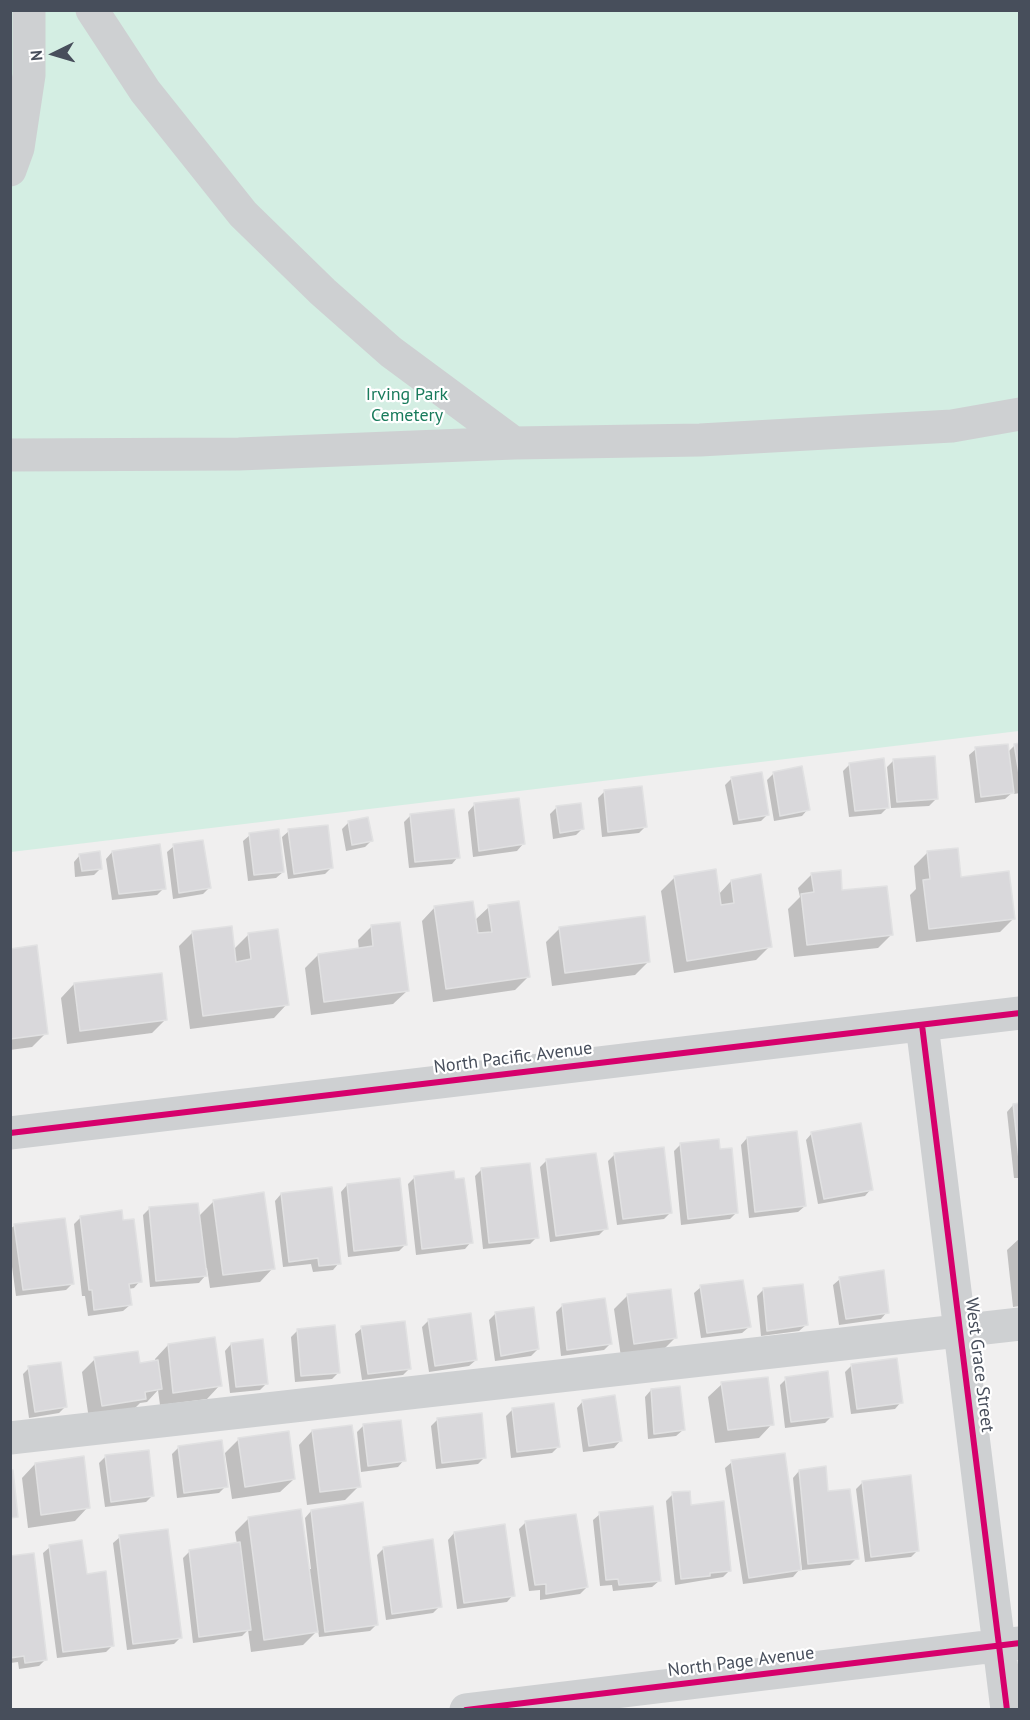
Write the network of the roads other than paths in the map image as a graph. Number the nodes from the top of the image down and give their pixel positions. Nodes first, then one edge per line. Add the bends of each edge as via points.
1 (29, 10) edge
2 (92, 10) edge
3 (10, 170) edge
4 (1020, 414) edge
5 (514, 443) junction
6 (10, 455) edge
7 (1020, 1013) edge
8 (922, 1025) junction
9 (10, 1133) edge
10 (1020, 1324) edge
11 (960, 1331) junction
12 (10, 1438) edge
13 (1009, 1645) edge
14 (466, 1710) edge
15 (1007, 1710) edge

1 - 3 street via 29,75 18,148
2 - 5 street via 145,91 243,214 391,352
4 - 5 street via 952,426 700,440
5 - 6 street via 239,454
7 - 8 street, North Pacific Avenue
8 - 9 street, North Pacific Avenue
8 - 11 street, West Grace Street
10 - 11 street
11 - 12 street
11 - 13 street, West Grace Street
13 - 14 street, North Page Avenue
13 - 15 street, West Grace Street

